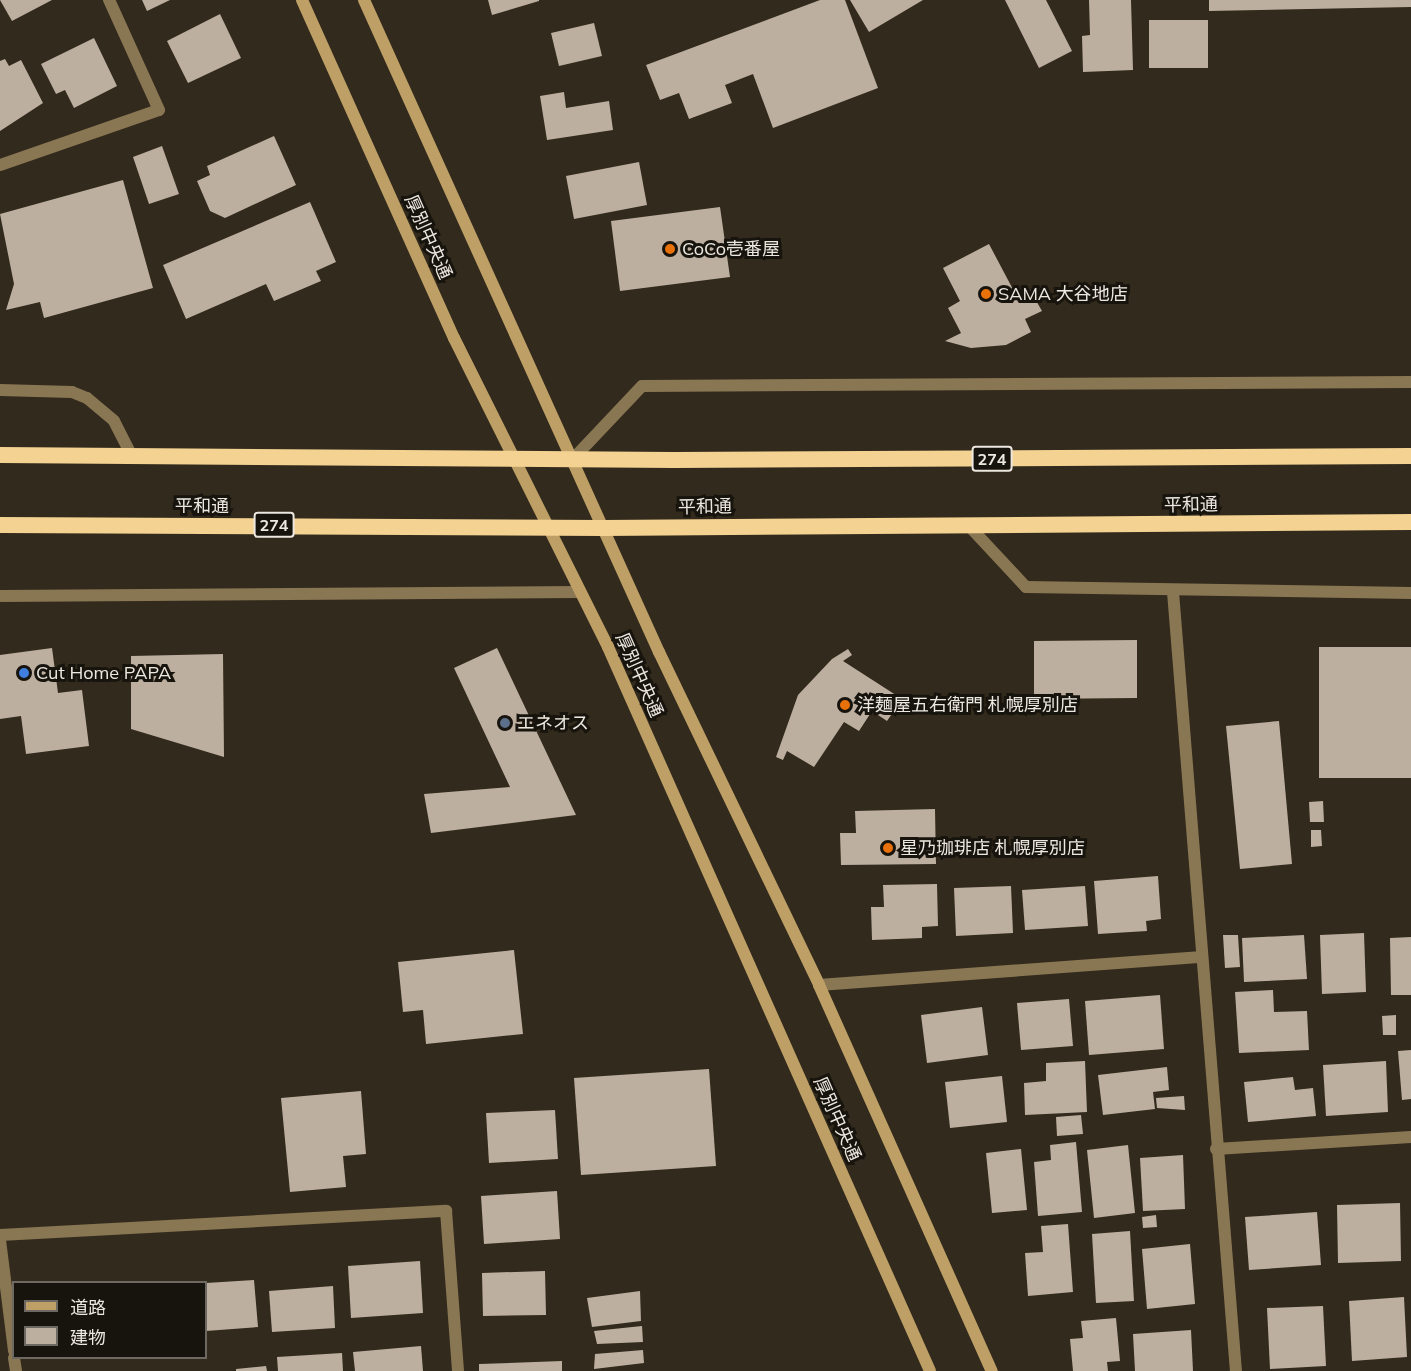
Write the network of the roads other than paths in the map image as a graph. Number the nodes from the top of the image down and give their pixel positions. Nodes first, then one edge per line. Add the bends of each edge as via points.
1 (109, 0) edge
2 (302, 0) edge
3 (364, 0) edge
4 (0, 165) edge
5 (1411, 382) edge
6 (0, 390) edge
7 (0, 455) edge
8 (131, 455) junction
9 (1411, 456) edge
10 (516, 460) junction
11 (572, 460) junction
12 (1411, 522) edge
13 (0, 525) edge
14 (970, 526) junction
15 (549, 527) junction
16 (603, 528) junction
17 (580, 592) junction
18 (1173, 592) junction
19 (1411, 593) edge
20 (0, 596) edge
21 (1202, 957) junction
22 (819, 986) junction
23 (1411, 1137) edge
24 (1216, 1149) junction
25 (0, 1235) edge
26 (0, 1240) edge
27 (12, 1335) edge
28 (458, 1371) edge
29 (930, 1371) edge
30 (992, 1371) edge
31 (1236, 1371) edge

1 - 4 street via 159,110
2 - 10 main road, 厚別中央通 via 454,339
3 - 11 main road, 厚別中央通
5 - 11 street via 642,386
6 - 8 street via 72,392 87,398 114,421
7 - 8 highway, 274
8 - 10 highway, 274
9 - 11 highway, 274
10 - 11 highway, 274
10 - 15 main road, 厚別中央通
11 - 16 main road, 厚別中央通
12 - 14 highway, 平和通 / 274
13 - 15 highway, 平和通 / 274
14 - 16 highway, 平和通 / 274
14 - 18 street via 1026,588
15 - 16 highway, 平和通 / 274
15 - 17 main road, 厚別中央通
16 - 22 main road, 厚別中央通
17 - 20 street
17 - 29 main road, 厚別中央通
18 - 19 street
18 - 21 street
21 - 22 street
21 - 24 street
22 - 30 main road, 厚別中央通
23 - 24 street
24 - 31 street
25 - 28 street via 446,1211
26 - 27 street

